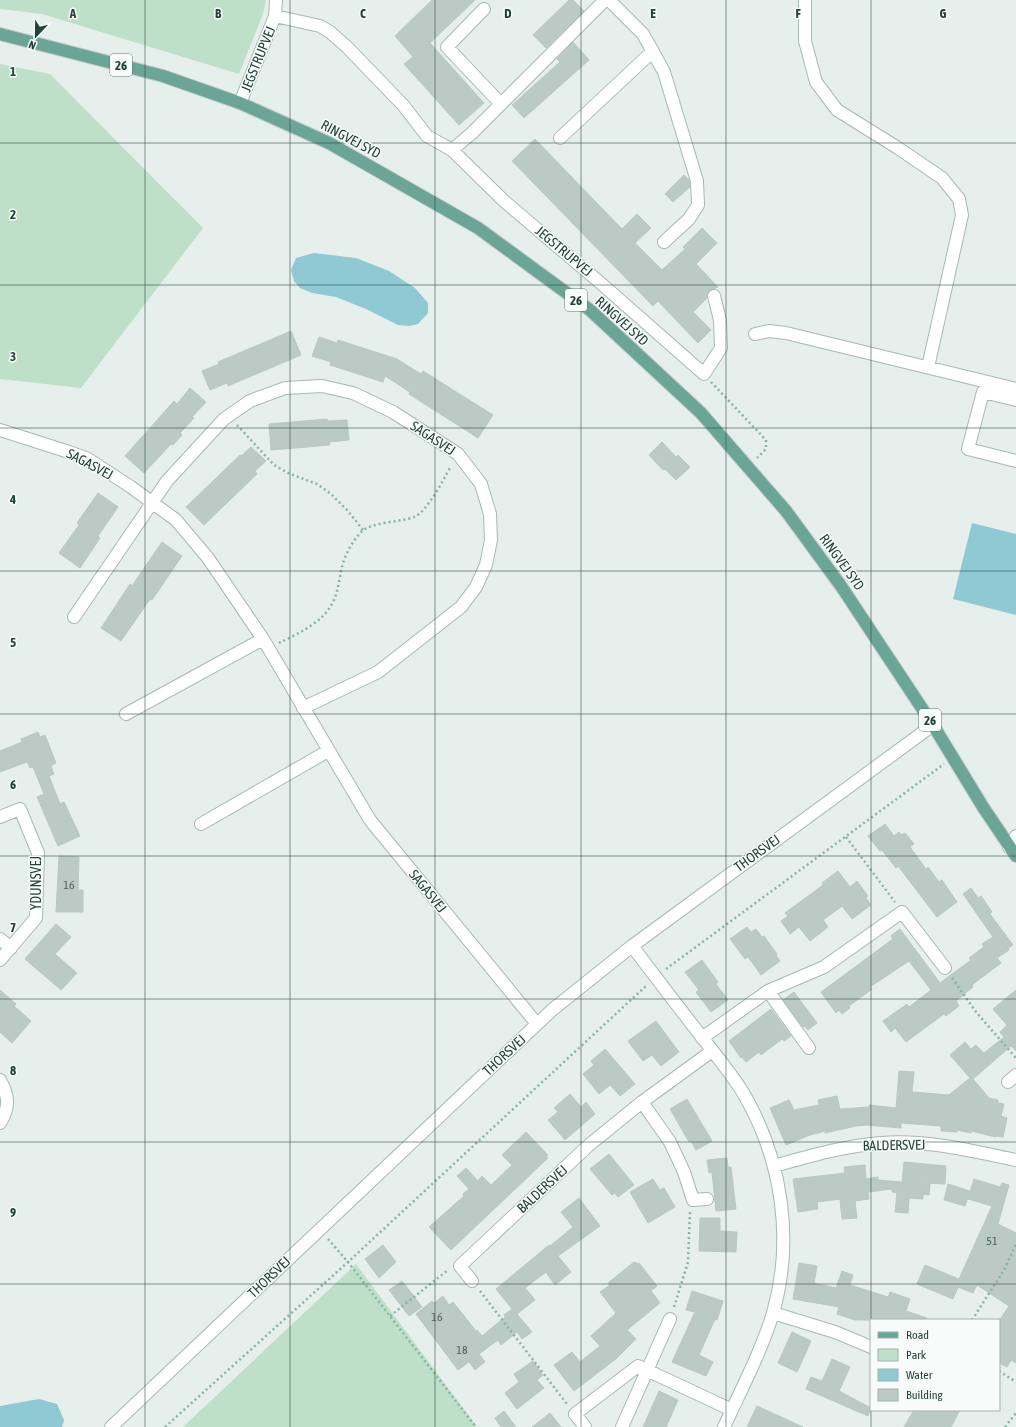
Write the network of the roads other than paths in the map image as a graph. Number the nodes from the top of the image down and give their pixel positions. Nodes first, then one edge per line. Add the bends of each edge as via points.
1 (276, 0) edge
2 (605, 0) edge
3 (609, 0) edge
4 (805, 0) edge
5 (484, 9) dead end
6 (275, 16) junction
7 (0, 34) edge
8 (652, 51) junction
9 (240, 103) junction
10 (501, 104) junction
11 (560, 138) dead end
12 (452, 150) junction
13 (664, 242) dead end
14 (714, 296) dead end
15 (755, 334) dead end
16 (928, 368) junction
17 (1016, 389) edge
18 (1016, 400) edge
19 (0, 430) edge
20 (1016, 461) edge
21 (152, 502) junction
22 (74, 617) dead end
23 (265, 643) junction
24 (303, 708) junction
25 (126, 714) dead end
26 (933, 725) junction
27 (328, 751) junction
28 (0, 817) edge
29 (201, 824) dead end
30 (1014, 846) edge
31 (0, 939) edge
32 (632, 946) junction
33 (11, 948) junction
34 (0, 960) edge
35 (945, 968) road end
36 (768, 991) junction
37 (537, 1024) junction
38 (702, 1038) junction
39 (809, 1048) dead end
40 (712, 1051) junction
41 (0, 1080) edge
42 (642, 1102) junction
43 (0, 1123) edge
44 (1016, 1160) edge
45 (774, 1166) junction
46 (707, 1199) dead end
47 (472, 1281) road end
48 (773, 1313) junction
49 (670, 1319) road end
50 (870, 1347) edge
51 (647, 1370) junction
52 (732, 1410) junction
53 (111, 1427) edge
54 (585, 1427) edge
55 (622, 1427) edge
56 (724, 1427) edge

1 - 6 street, JEGSTRUPVEJ
2 - 10 street
3 - 8 street via 643,34
4 - 16 street via 805,41 816,82 837,110 942,178 959,199 962,215
5 - 10 street via 447,47
6 - 9 street, JEGSTRUPVEJ
6 - 12 street, JEGSTRUPVEJ via 320,26 330,32 402,105 427,136
7 - 9 main road, RINGVEJ SYD / 26 via 163,76
8 - 11 street
8 - 13 street via 664,72 698,181 698,205 689,220
9 - 26 main road, RINGVEJ SYD / 26 via 329,143 478,228 590,310 701,413 786,510 841,586
10 - 12 street
12 - 14 street, JEGSTRUPVEJ via 504,201 704,374 721,348 720,320
15 - 16 street via 769,331 786,333
16 - 17 street
18 - 20 street via 983,392 968,449
19 - 21 street, SAGASVEJ via 88,460
21 - 22 street, SAGASVEJ
21 - 23 street, SAGASVEJ via 176,520 208,558
21 - 24 street, SAGASVEJ via 167,481 229,416 250,401 285,388 322,386 353,393 393,412 458,454 481,484 490,514 491,540 486,565 476,587 461,607 378,672
23 - 24 street, SAGASVEJ
23 - 25 street
24 - 27 street, SAGASVEJ
26 - 30 main road, RINGVEJ SYD / 26 via 982,807
26 - 32 street, THORSVEJ
27 - 29 street
27 - 37 street, SAGASVEJ via 370,820
28 - 33 street, YDUNSVEJ via 20,809 38,853 36,918
31 - 33 street
32 - 37 street, THORSVEJ
32 - 38 street
33 - 34 street, YDUNSVEJ
35 - 36 street via 902,912 824,967
36 - 38 street
36 - 39 street
37 - 53 street, THORSVEJ
38 - 40 street
40 - 42 street, BALDERSVEJ
40 - 45 street via 744,1095 763,1132
41 - 43 street via 7,1093 7,1106
42 - 46 street via 670,1142 693,1200
42 - 47 street, BALDERSVEJ via 589,1145 460,1266
44 - 45 street, BALDERSVEJ via 924,1143 881,1143 839,1148
45 - 48 street via 782,1207 784,1242
48 - 50 street via 835,1332
48 - 52 street
49 - 51 street
51 - 52 street
51 - 54 street via 638,1366 575,1414
51 - 55 street
52 - 56 street

